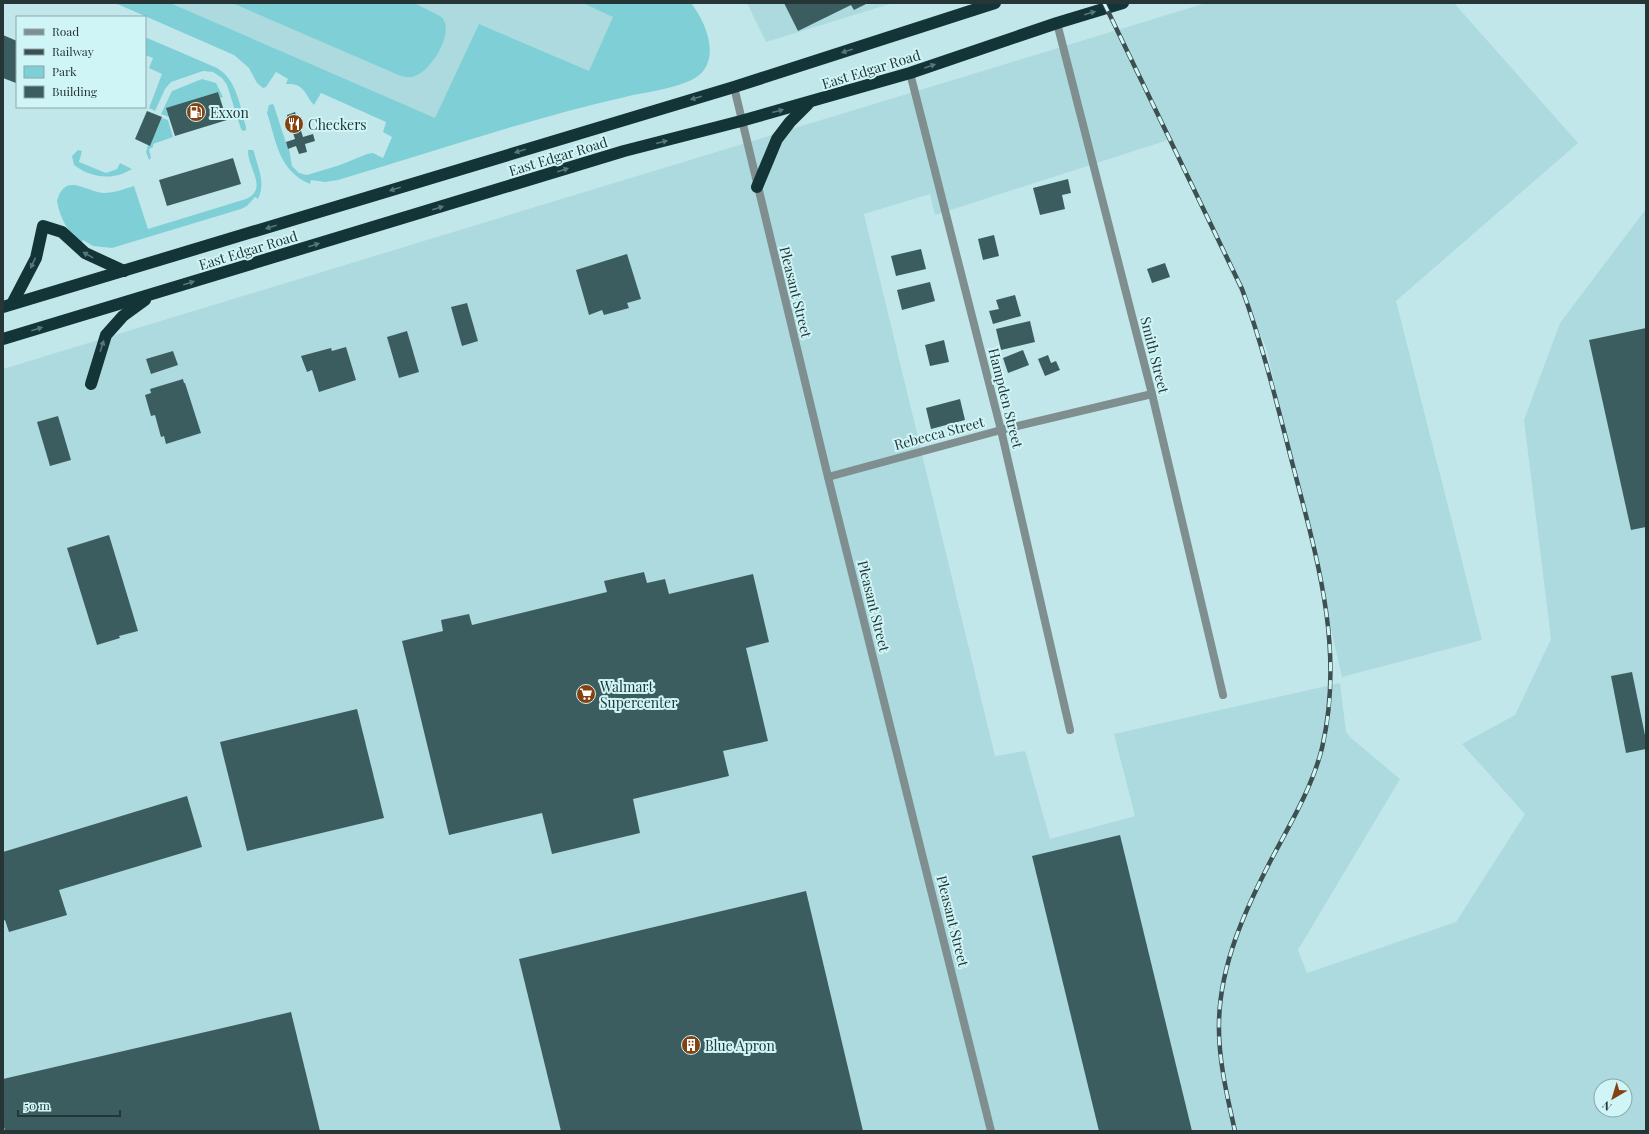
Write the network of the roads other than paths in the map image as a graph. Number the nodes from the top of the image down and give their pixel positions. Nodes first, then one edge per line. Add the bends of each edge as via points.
1 (995, 3) edge
2 (1123, 3) edge
3 (1057, 23) junction
4 (910, 73) junction
5 (734, 87) junction
6 (809, 103) junction
7 (741, 122) junction
8 (757, 187) junction
9 (124, 271) junction
10 (152, 295) junction
11 (8, 305) edge
12 (3, 339) edge
13 (91, 384) dead end
14 (1152, 394) junction
15 (1001, 430) junction
16 (828, 477) junction
17 (1224, 695) dead end
18 (1070, 730) dead end
19 (991, 1131) edge

1 -> 5 highway, East Edgar Road
3 -> 2 highway, East Edgar Road
4 -> 3 highway, East Edgar Road
3 - 14 street, Smith Street
4 - 6 highway, East Edgar Road
4 - 15 street, Hampden Street
5 - 7 street, Pleasant Street
5 -> 9 highway, East Edgar Road
7 -> 6 highway, East Edgar Road
6 - 8 highway via 777,139
7 - 8 street, Pleasant Street
10 -> 7 highway, East Edgar Road via 624,151
8 - 16 street, Pleasant Street
9 - 11 highway, East Edgar Road
9 -> 11 highway via 85,253 72,244 62,232 43,226 36,258
12 -> 10 highway, East Edgar Road
13 -> 10 highway via 103,343 111,328
14 - 15 street, Rebecca Street
14 - 17 street, Smith Street
15 - 16 street, Rebecca Street
15 - 18 street, Hampden Street
16 - 19 street, Pleasant Street

